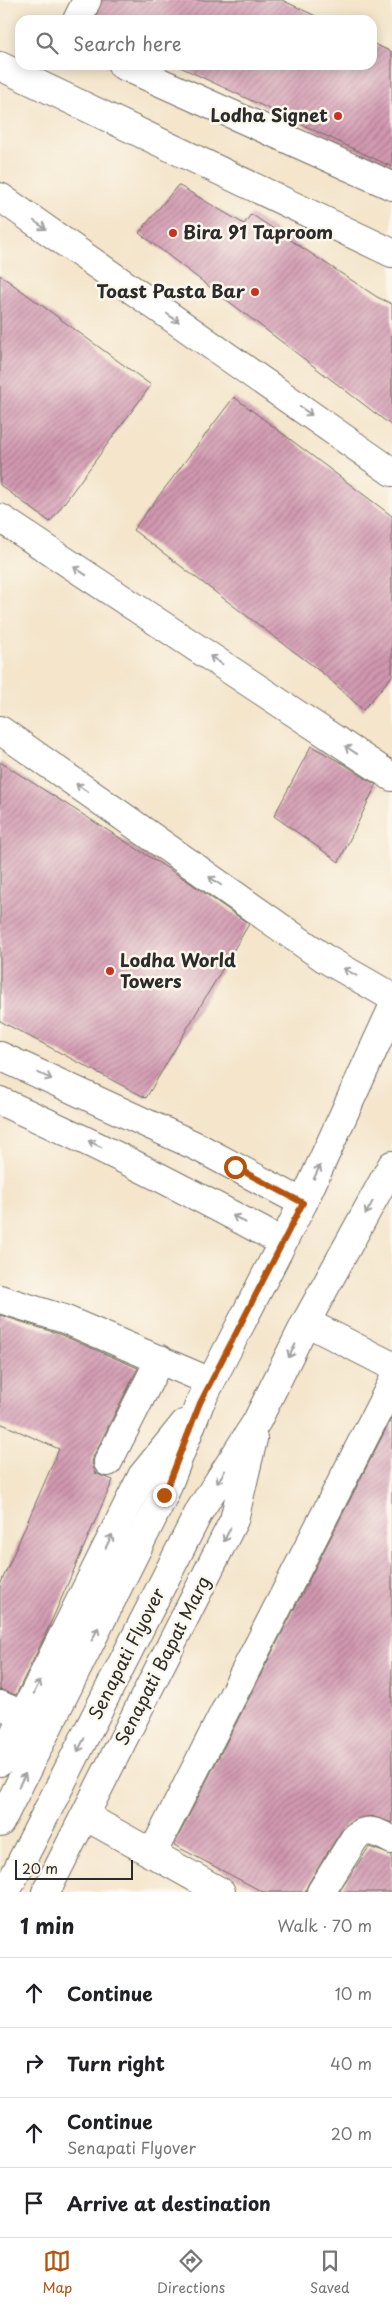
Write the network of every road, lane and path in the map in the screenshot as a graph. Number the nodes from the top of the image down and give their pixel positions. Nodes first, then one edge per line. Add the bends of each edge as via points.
1 (87, 0) edge
2 (80, 15) edge
3 (0, 66) edge
4 (133, 70) edge
5 (392, 186) edge
6 (0, 197) edge
7 (392, 252) edge
8 (392, 472) edge
9 (0, 518) edge
10 (0, 730) edge
11 (390, 772) edge
12 (392, 997) edge
13 (392, 1009) edge
14 (0, 1056) edge
15 (0, 1101) edge
16 (198, 1147) junction
17 (392, 1165) edge
18 (176, 1185) junction
19 (303, 1203) junction
20 (282, 1242) junction
21 (0, 1300) edge
22 (306, 1322) junction
23 (160, 1360) junction
24 (392, 1366) edge
25 (392, 1383) edge
26 (205, 1393) junction
27 (257, 1421) junction
28 (108, 1462) dead end
29 (12, 1710) edge
30 (0, 1762) edge
31 (84, 1816) junction
32 (0, 1823) edge
33 (392, 1840) edge
34 (152, 1854) junction
35 (7, 1891) edge
36 (46, 1892) edge
37 (221, 1892) edge
38 (321, 1892) edge

1 - 2 main road
3 - 7 main road
4 - 5 main road
6 -> 8 main road
11 -> 9 main road
12 -> 10 main road via 324,958
19 -> 13 main road
14 -> 16 main road
18 -> 15 main road
16 - 18 main road
16 - 19 main road
17 -> 22 main road
20 -> 18 main road
19 - 20 main road
20 - 26 main road
21 - 23 main road via 64,1319
22 - 24 main road
22 -> 27 main road
23 - 26 main road
23 - 28 main road
25 - 34 main road
29 -> 26 main road via 142,1476
32 -> 26 main road via 164,1495
27 -> 31 main road, Senapati Bapat Marg via 234,1520
27 -> 35 main road, Senapati Flyover via 200,1510
29 - 30 main road
31 - 34 main road
31 - 36 main road, Senapati Bapat Marg
33 - 38 main road via 364,1830 356,1836
34 - 37 main road

